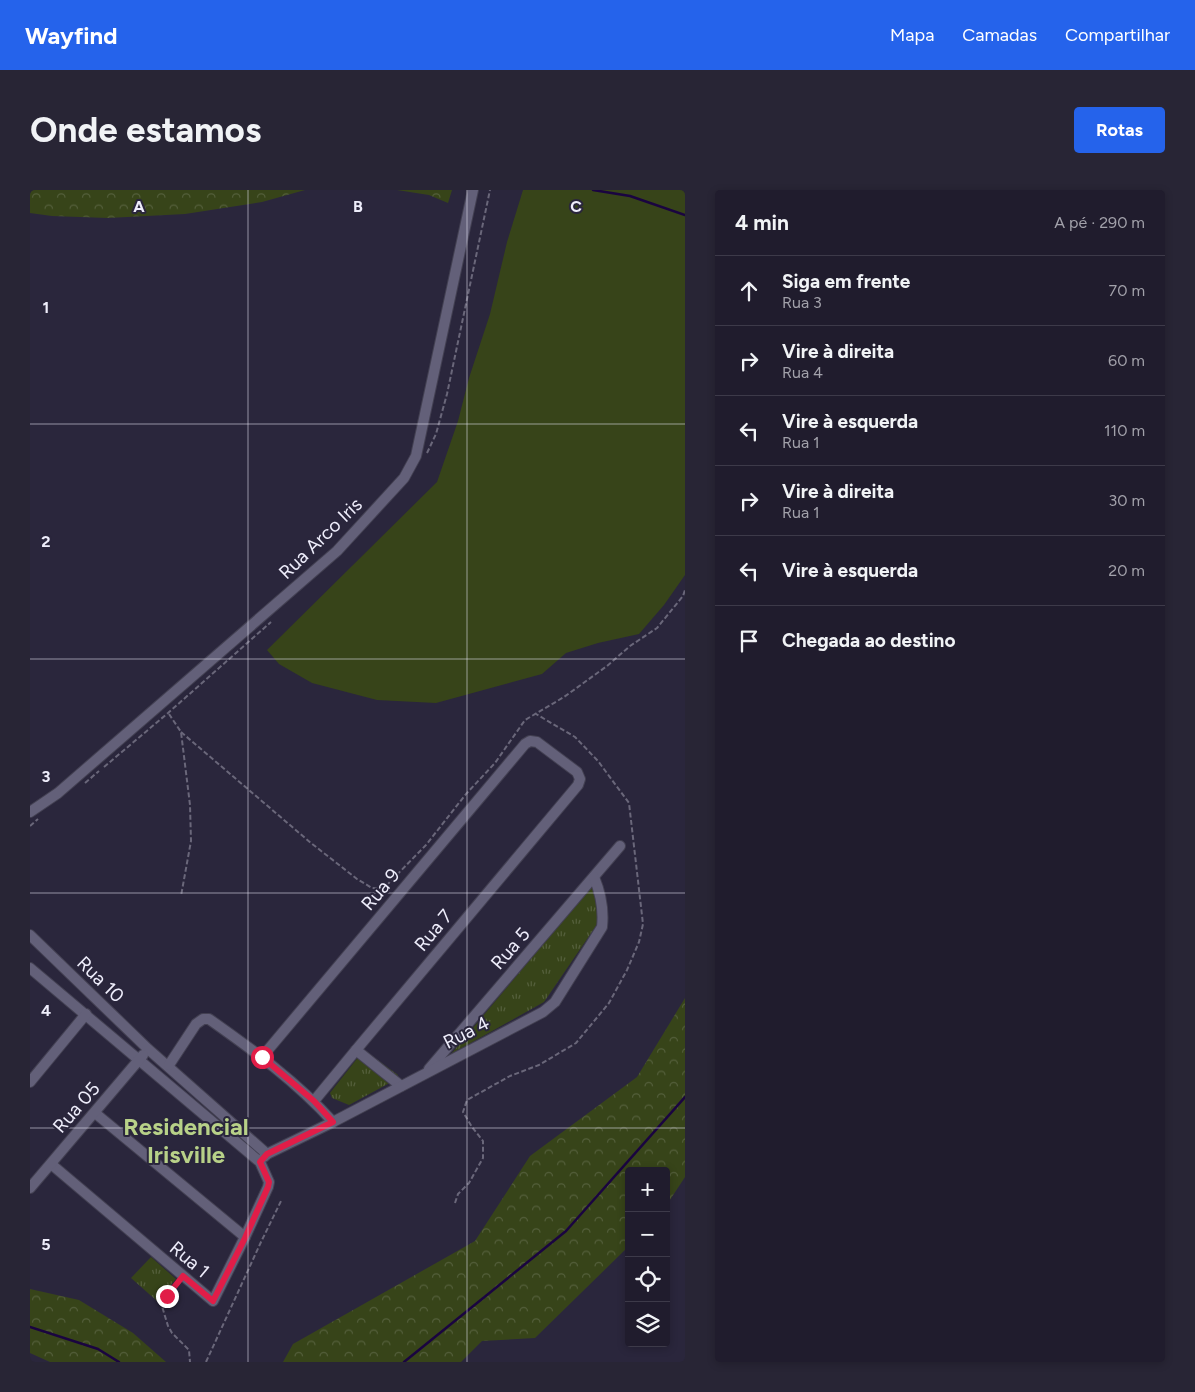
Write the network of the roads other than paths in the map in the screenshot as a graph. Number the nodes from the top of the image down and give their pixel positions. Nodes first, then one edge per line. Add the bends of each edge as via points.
1 (473, 190) edge
2 (525, 744) joint
3 (30, 812) edge
4 (620, 846) dead end
5 (594, 877) junction
6 (30, 935) edge
7 (31, 971) edge
8 (86, 1014) junction
9 (148, 1049) junction
10 (356, 1050) junction
11 (262, 1057) junction
12 (140, 1060) junction
13 (169, 1066) junction
14 (426, 1073) junction
15 (30, 1082) edge
16 (401, 1086) junction
17 (314, 1101) junction
18 (95, 1113) junction
19 (333, 1122) junction
20 (263, 1158) junction
21 (51, 1164) junction
22 (30, 1188) edge
23 (245, 1238) junction

1 - 3 street, Rua Arco Iris via 416,456 404,478 337,551 58,793
2 - 10 street, Rua 7 via 537,742 577,772 580,778 578,786
2 - 11 street, Rua 9
4 - 5 street, Rua 5
5 - 14 street, Rua 5
5 - 14 street, Rua 4 via 602,901 602,927 555,1002 543,1012
6 - 9 street, Rua 10
7 - 8 street, Rua 1
8 - 12 street, Rua 1
8 - 15 street
9 - 12 street, Rua 05
9 - 13 street, Rua 1
10 - 16 street
10 - 17 street, Rua 7
11 - 13 street via 209,1019 203,1019 196,1024
11 - 17 street
12 - 18 street, Rua 05
12 - 20 street, Rua 1
13 - 20 street, Rua 1
14 - 16 street, Rua 4
16 - 19 street, Rua 4
17 - 19 street
18 - 21 street, Rua 05
18 - 23 street
19 - 20 street, Rua 4
20 - 23 street, Rua 1 via 268,1187
21 - 22 street, Rua 05
21 - 23 street, Rua 1 via 213,1301

